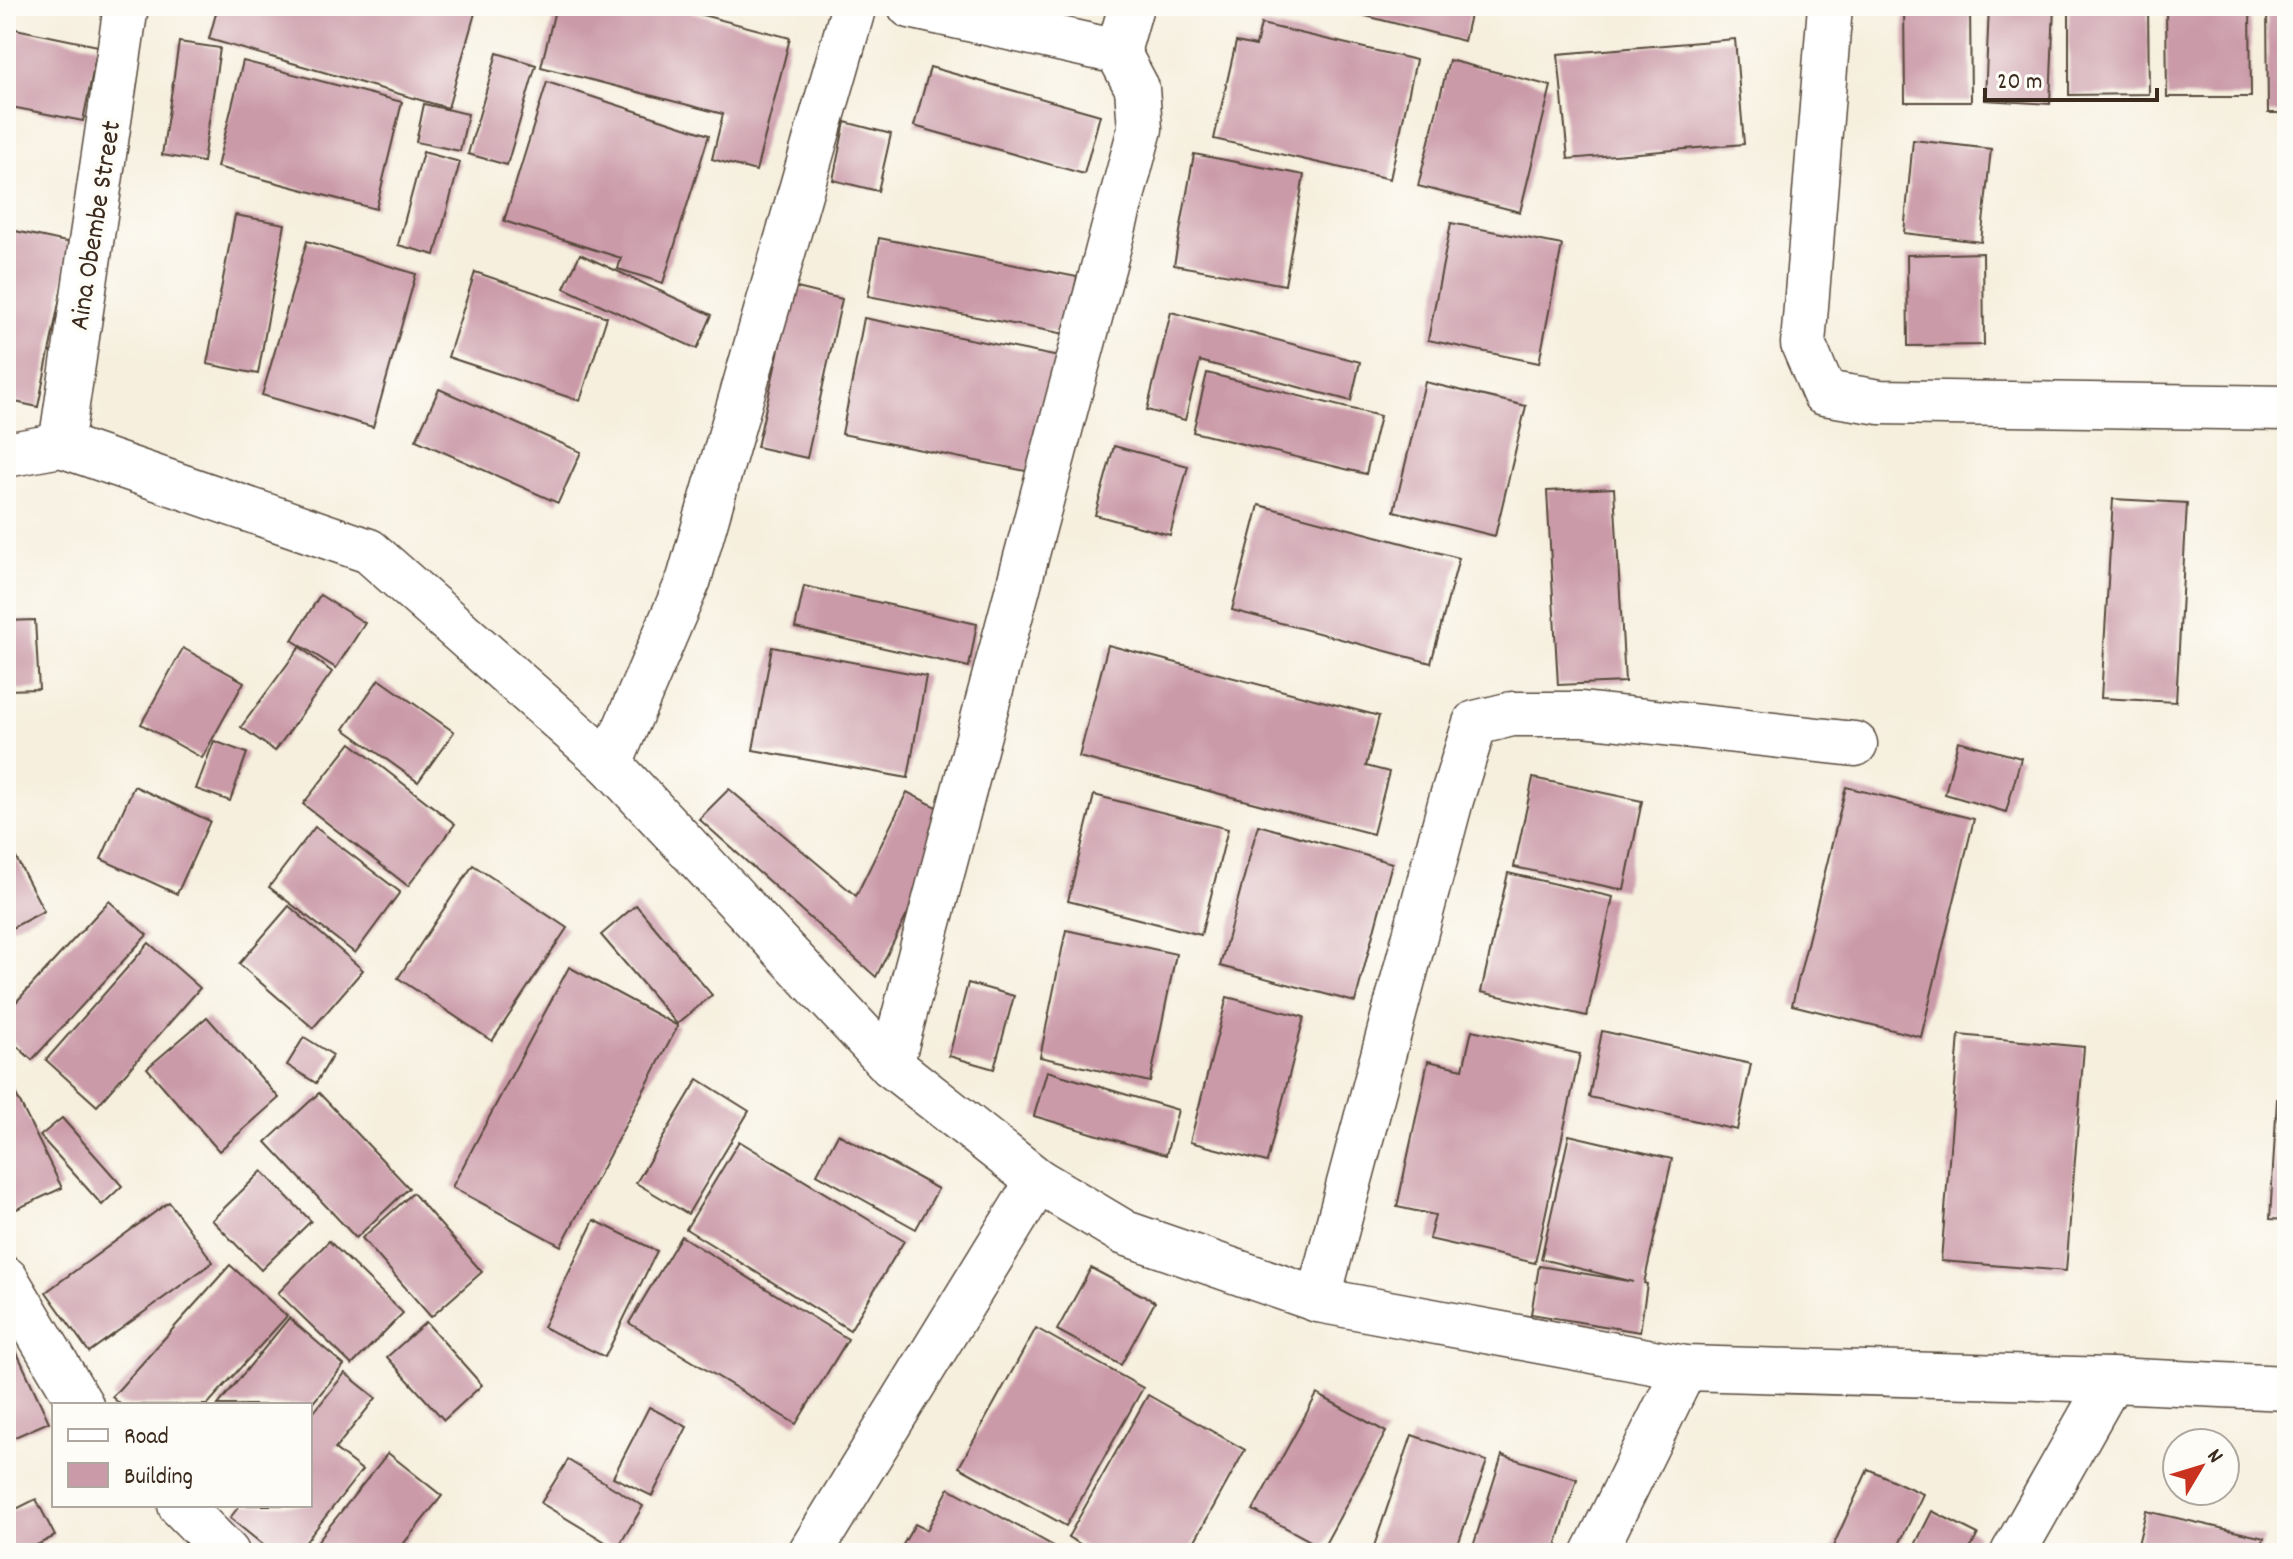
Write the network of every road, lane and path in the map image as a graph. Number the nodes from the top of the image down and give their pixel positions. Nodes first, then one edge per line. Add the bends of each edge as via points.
1 (126, 6) edge
2 (854, 6) edge
3 (910, 6) edge
4 (1131, 6) edge
5 (1830, 6) edge
6 (1118, 52) junction
7 (2287, 408) edge
8 (61, 445) junction
9 (6, 455) edge
10 (1855, 744) dead end
11 (610, 764) junction
12 (891, 1065) junction
13 (1038, 1181) junction
14 (6, 1279) edge
15 (1318, 1300) junction
16 (1685, 1368) junction
17 (2111, 1380) junction
18 (2287, 1388) edge
19 (80, 1403) edge
20 (182, 1507) edge
21 (227, 1553) edge
22 (810, 1553) edge
23 (1594, 1553) edge
24 (2013, 1553) edge

1 - 8 street, Aina Obembe Street
2 - 11 street via 689,579
3 - 6 street
4 - 6 street
5 - 7 street via 1803,344 1824,393 1880,402
6 - 12 street via 1137,88 1140,129
8 - 9 street
8 - 11 street via 369,551
10 - 15 street via 1582,714 1512,714 1475,723
11 - 12 street
12 - 13 street
13 - 15 street via 1125,1233
13 - 22 street
14 - 19 street
15 - 16 street
16 - 17 street
16 - 23 street
17 - 18 street
17 - 24 street
20 - 21 street

